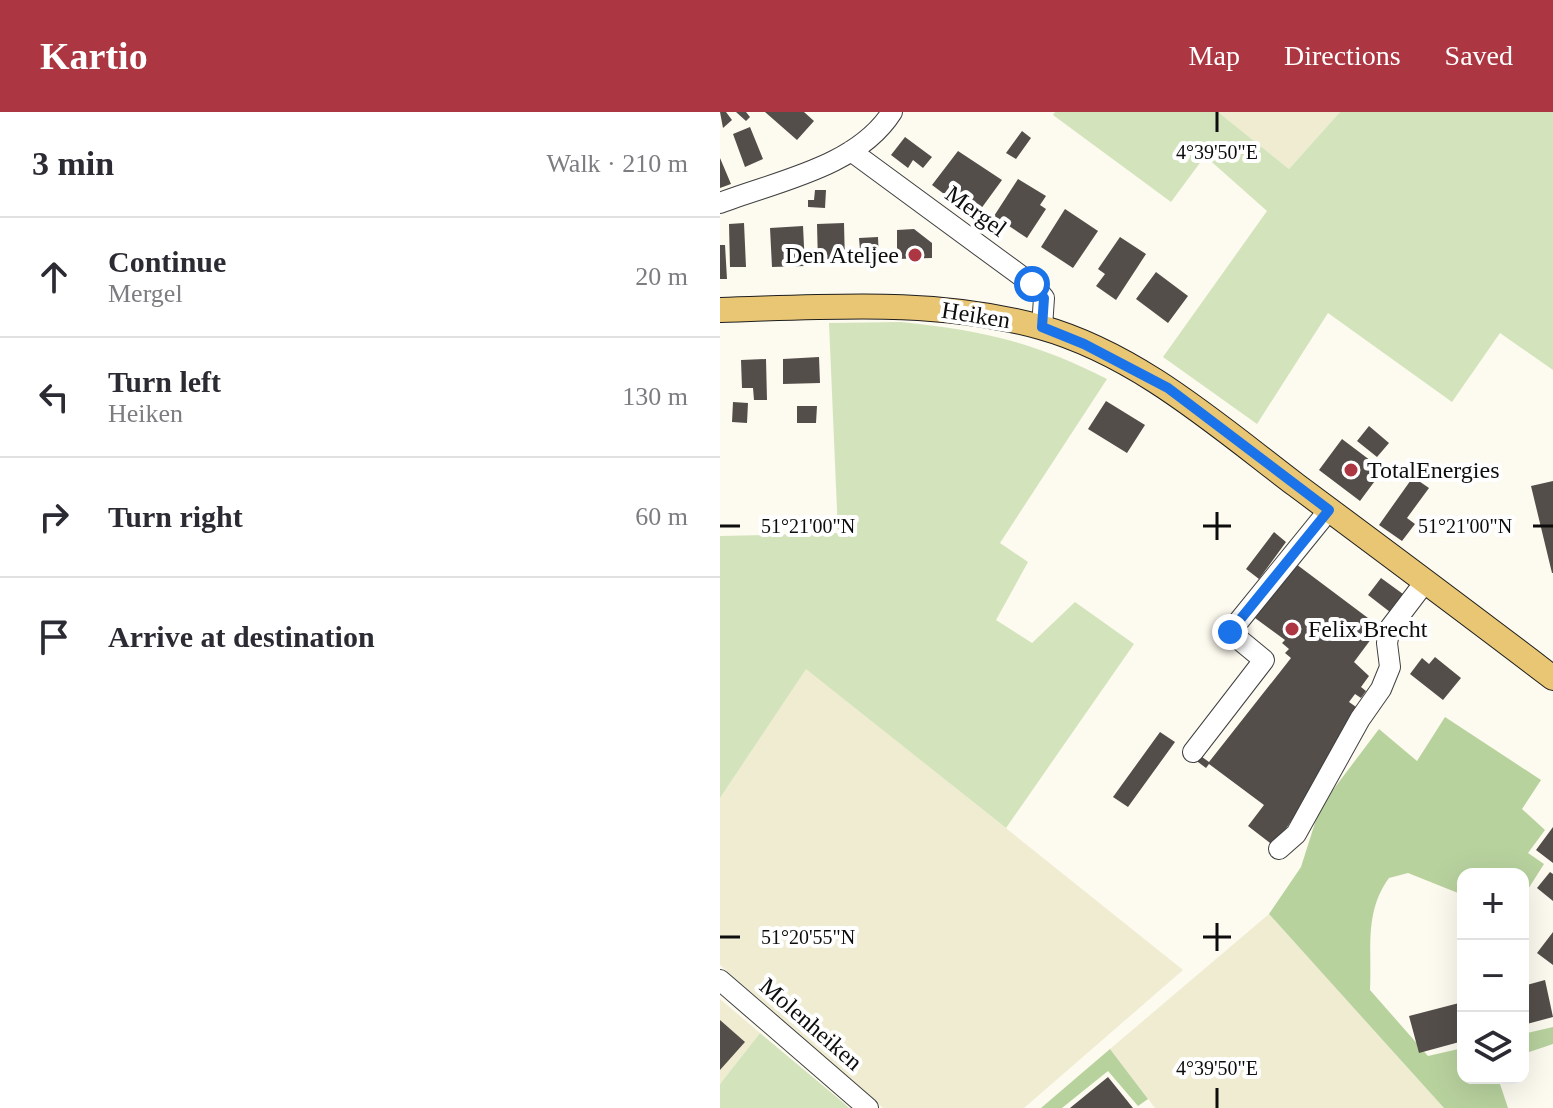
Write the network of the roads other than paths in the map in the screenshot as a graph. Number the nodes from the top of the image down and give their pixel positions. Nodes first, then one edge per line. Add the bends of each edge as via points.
1 (892, 112) edge
2 (851, 151) junction
3 (720, 203) edge
4 (720, 310) edge
5 (1042, 327) junction
6 (1329, 510) junction
7 (1425, 582) junction
8 (1553, 678) edge
9 (1193, 752) dead end
10 (1279, 849) dead end
11 (720, 980) edge
12 (868, 1108) edge

1 - 2 street
2 - 3 street
2 - 5 street, Mergel via 1032,284 1044,298
4 - 5 main road, Heiken via 950,308
5 - 6 main road, Heiken via 1168,388
6 - 7 main road, Heiken
6 - 9 street via 1230,632 1264,660
7 - 8 main road, Heiken
7 - 10 street via 1390,628 1390,667 1381,689 1296,834
11 - 12 street, Molenheiken

